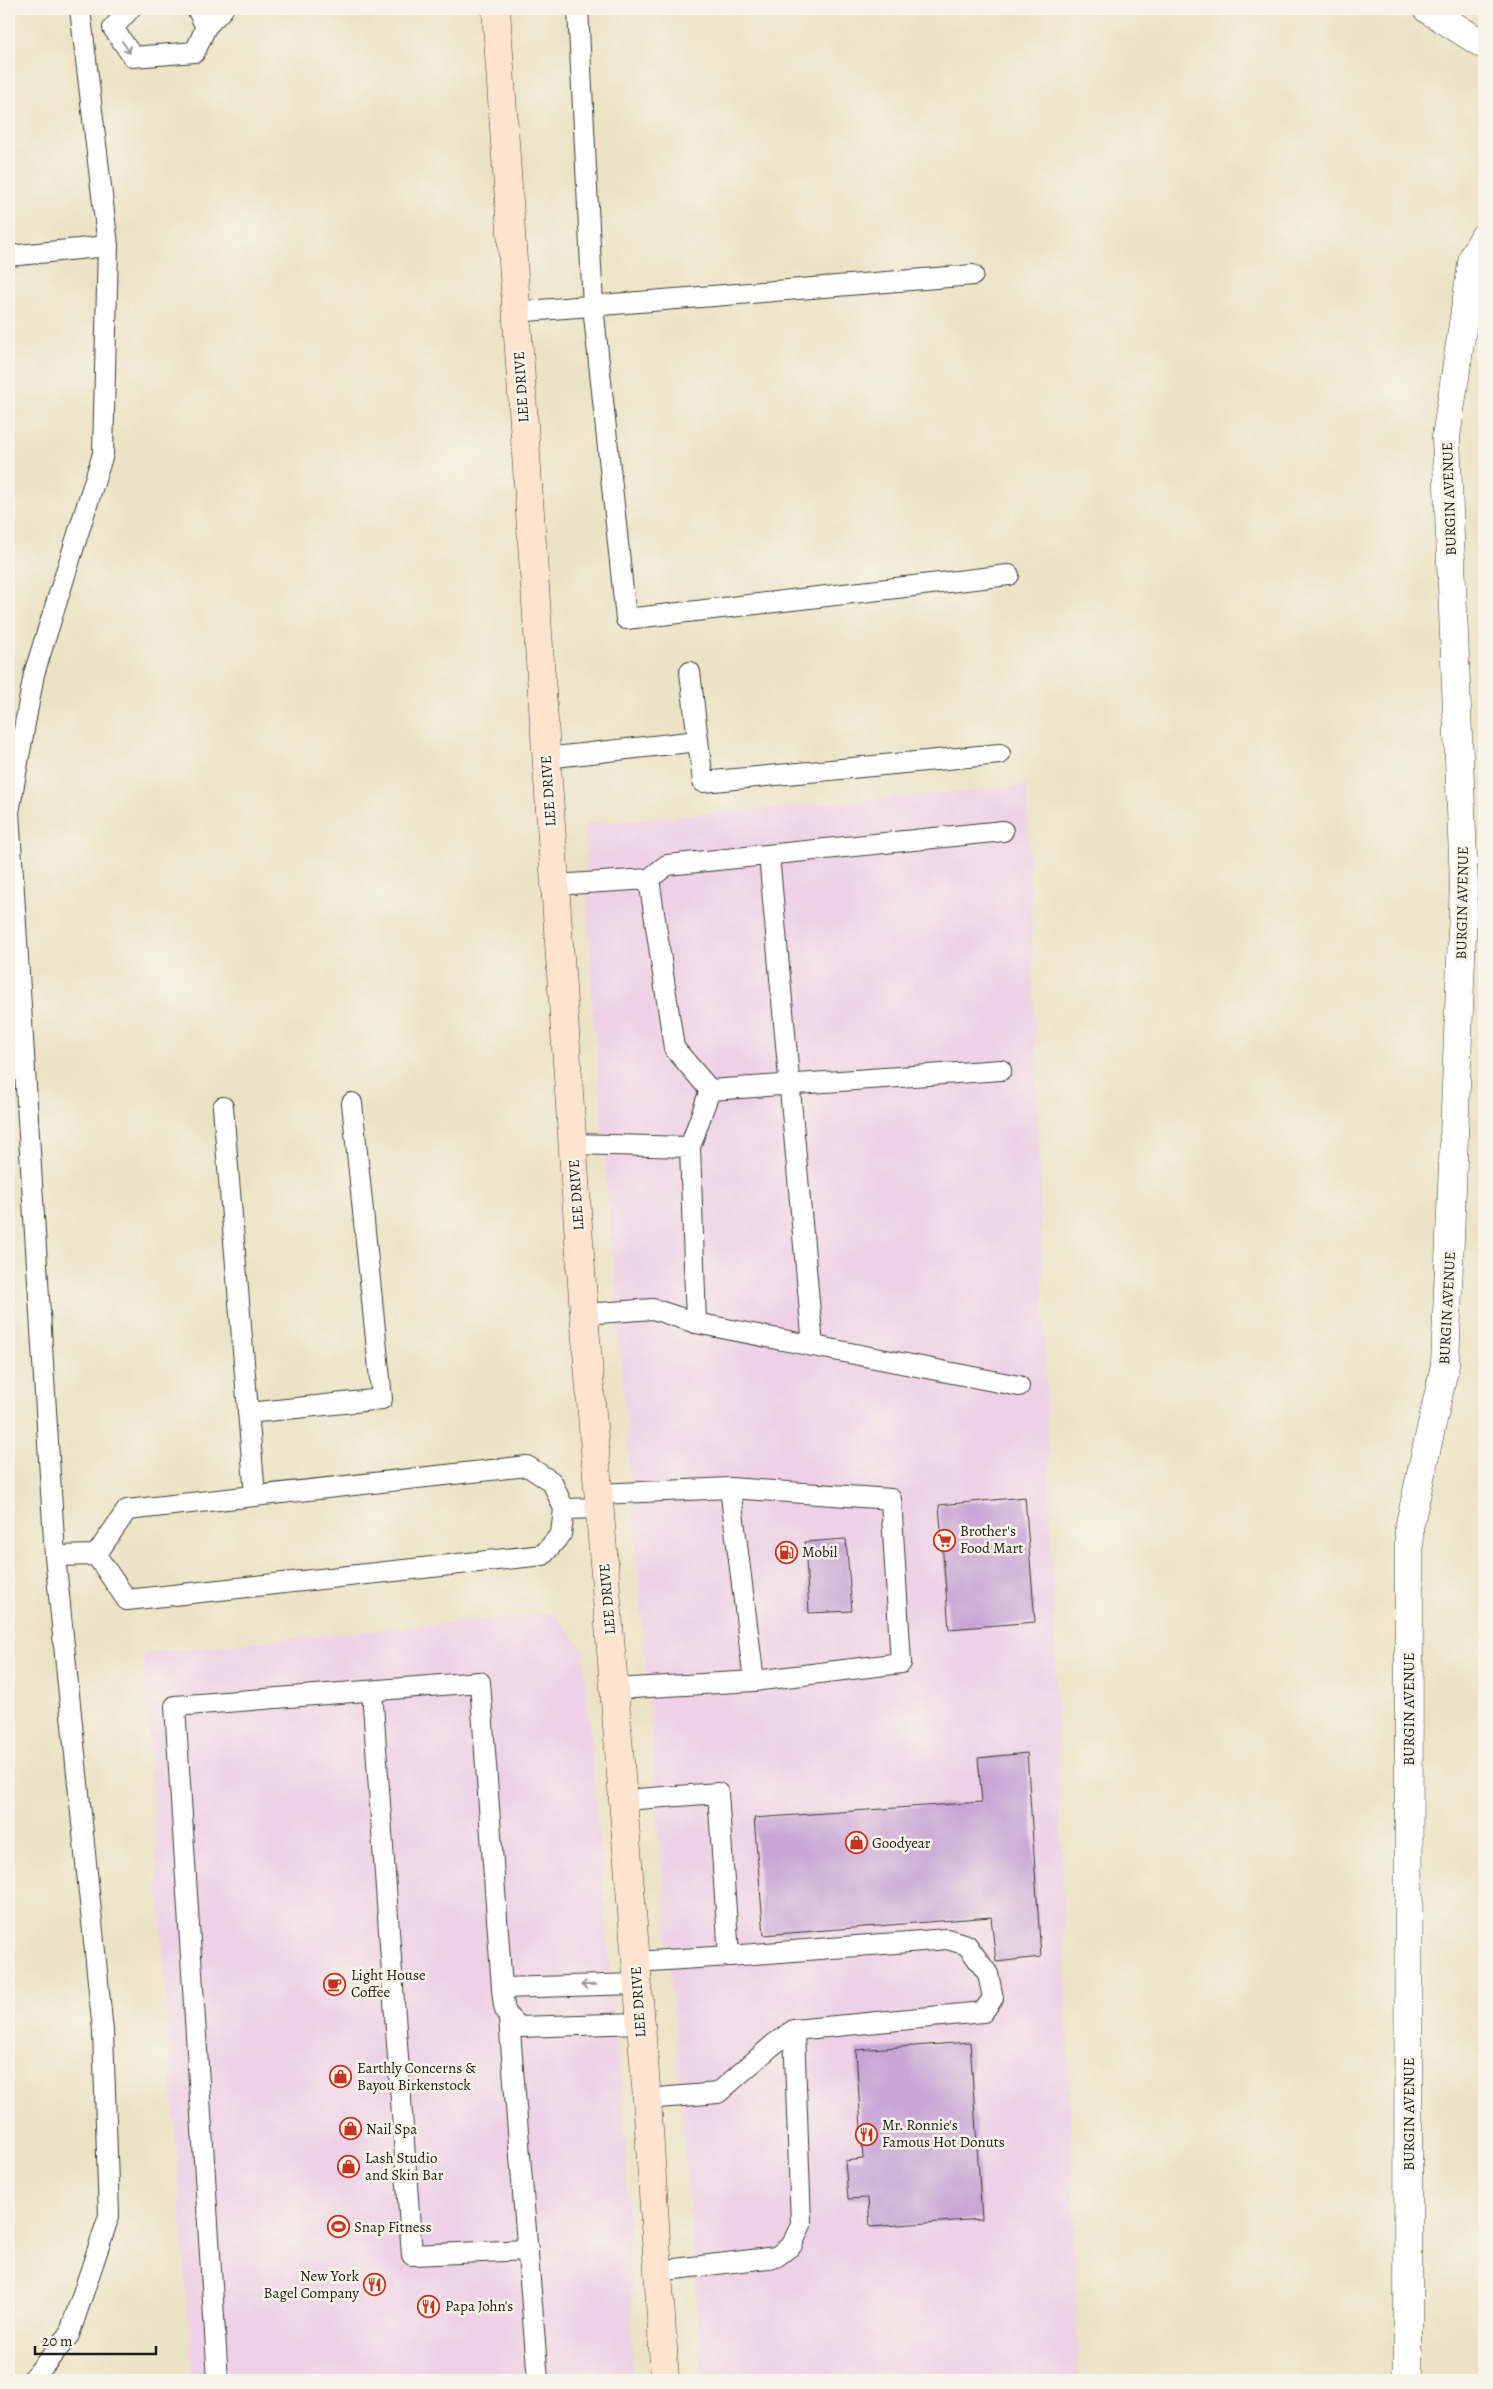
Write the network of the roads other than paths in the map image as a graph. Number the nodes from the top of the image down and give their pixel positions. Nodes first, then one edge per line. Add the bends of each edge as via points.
1 (80, 9) edge
2 (130, 9) edge
3 (197, 9) edge
4 (223, 9) edge
5 (496, 9) edge
6 (578, 9) edge
7 (1427, 9) edge
8 (206, 27) junction
9 (113, 28) junction
10 (83, 32) junction
11 (1484, 45) edge
12 (1484, 237) edge
13 (108, 246) junction
14 (9, 256) edge
15 (973, 275) dead end
16 (592, 306) junction
17 (515, 312) junction
18 (1008, 576) dead end
19 (690, 672) dead end
20 (698, 741) junction
21 (1000, 754) dead end
22 (546, 758) junction
23 (1003, 831) dead end
24 (769, 855) junction
25 (649, 879) junction
26 (1474, 883) edge
27 (554, 886) junction
28 (1001, 1070) dead end
29 (789, 1086) junction
30 (710, 1090) junction
31 (352, 1103) dead end
32 (223, 1107) dead end
33 (572, 1144) junction
34 (690, 1148) junction
35 (584, 1314) junction
36 (696, 1323) junction
37 (813, 1346) junction
38 (1019, 1386) dead end
39 (248, 1413) junction
40 (730, 1488) junction
41 (255, 1496) junction
42 (600, 1501) junction
43 (564, 1509) junction
44 (96, 1555) junction
45 (56, 1556) junction
46 (754, 1681) junction
47 (615, 1689) junction
48 (372, 1691) junction
49 (624, 1800) junction
50 (729, 1956) junction
51 (636, 1973) junction
52 (502, 1988) junction
53 (509, 2019) junction
54 (640, 2023) junction
55 (794, 2030) junction
56 (647, 2099) junction
57 (528, 2250) junction
58 (658, 2271) junction
59 (32, 2380) edge
60 (218, 2380) edge
61 (538, 2380) edge
62 (665, 2380) edge
63 (1408, 2380) edge

1 - 10 lane
2 - 9 lane
3 - 8 lane
4 - 8 lane
5 - 17 main road, LEE DRIVE
6 - 16 lane
7 - 11 street
9 -> 8 lane via 133,57 195,52
9 - 10 lane
10 - 13 lane
12 - 26 street, BURGIN AVENUE via 1473,258 1446,437
13 - 14 lane
13 - 45 lane via 103,454 34,674 9,812
15 - 16 lane
16 - 17 lane
16 - 18 lane via 626,619
17 - 22 main road, LEE DRIVE
19 - 20 lane
20 - 21 lane via 703,782
20 - 22 lane
22 - 27 main road, LEE DRIVE
23 - 24 lane
24 - 25 lane via 667,865
24 - 29 lane
25 - 27 lane
25 - 30 lane via 674,1048
26 - 63 street, BURGIN AVENUE via 1445,1365 1410,1528
27 - 33 main road, LEE DRIVE
28 - 29 lane
29 - 30 lane
29 - 37 lane
30 - 34 lane
31 - 39 lane via 382,1399
32 - 39 lane
33 - 34 lane
33 - 35 main road, LEE DRIVE
34 - 36 lane
35 - 36 lane via 653,1308
35 - 42 main road, LEE DRIVE
36 - 37 lane
37 - 38 lane
39 - 41 lane
40 - 42 lane
40 - 46 lane
40 - 46 lane via 891,1499 901,1663
41 - 43 lane via 527,1466 552,1482
41 - 44 lane via 128,1510
42 - 43 lane
42 - 47 main road, LEE DRIVE
43 - 44 lane via 561,1534 543,1555 126,1600
44 - 45 lane
45 - 59 lane via 103,2031 109,2216 69,2334
46 - 47 lane
47 - 49 main road, LEE DRIVE
48 - 52 lane via 480,1682
48 - 57 lane via 412,2255
48 - 60 lane via 175,1706
49 - 50 lane via 718,1793
49 - 51 main road, LEE DRIVE
50 - 51 lane
50 - 55 lane via 947,1939 967,1945 988,1974 993,1998 982,2012
51 -> 52 lane
51 - 54 main road, LEE DRIVE
52 - 53 lane via 504,2009
53 - 54 lane via 520,2027
53 - 57 lane
54 - 56 main road, LEE DRIVE
55 - 56 lane via 718,2093
55 - 58 lane via 800,2224 792,2245 776,2257
56 - 58 main road, LEE DRIVE
57 - 61 lane
58 - 62 main road, LEE DRIVE

